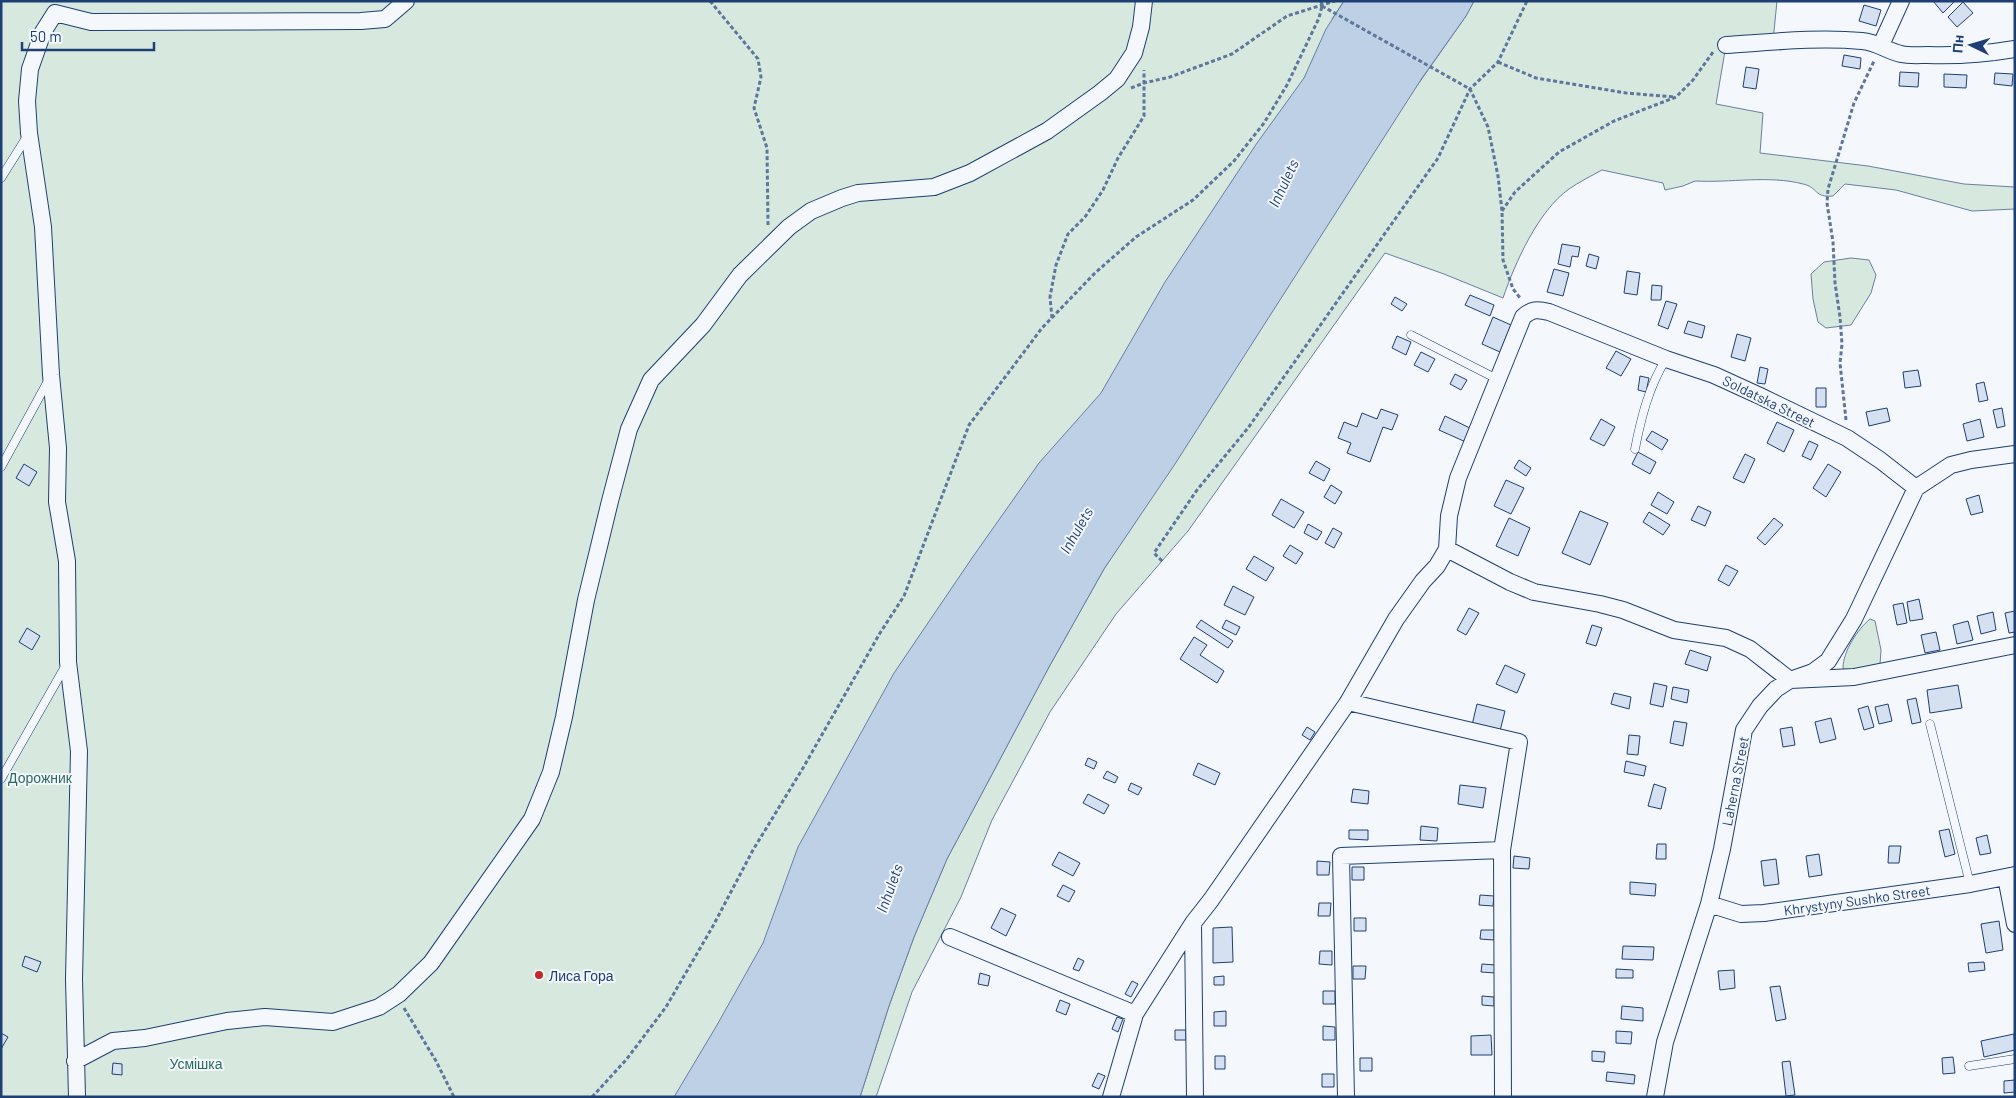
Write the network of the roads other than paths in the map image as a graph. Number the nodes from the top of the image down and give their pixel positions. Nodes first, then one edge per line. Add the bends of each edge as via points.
1 (406, 1) edge
2 (1144, 1) edge
3 (1902, 1) edge
4 (1726, 45) road end
5 (1881, 45) junction
6 (2015, 49) edge
7 (29, 133) junction
8 (1, 178) edge
9 (1411, 335) dead end
10 (1666, 359) junction
11 (51, 375) junction
12 (1497, 379) junction
13 (1635, 450) dead end
14 (2015, 454) edge
15 (1, 467) edge
16 (1916, 488) junction
17 (1447, 550) junction
18 (2015, 645) edge
19 (68, 662) junction
20 (1790, 680) junction
21 (1348, 702) junction
22 (1930, 724) dead end
23 (1, 779) edge
24 (1502, 850) junction
25 (2010, 876) edge
26 (1970, 884) junction
27 (1709, 904) junction
28 (1193, 924) junction
29 (2015, 924) edge
30 (950, 937) dead end
31 (1135, 1014) junction
32 (2015, 1059) edge
33 (75, 1061) junction
34 (1969, 1066) dead end
35 (77, 1097) edge
36 (1111, 1097) edge
37 (1195, 1097) edge
38 (1346, 1097) edge
39 (1503, 1097) edge
40 (1655, 1097) edge

1 - 7 street via 385,19 361,21 91,22 56,10 43,32 30,69
2 - 33 street via 1134,53 1117,79 1100,93 1047,130 970,173 934,187 858,193 811,211 789,227 740,276 703,325 651,380 629,429 586,600 551,772 532,819 431,963 379,1007 333,1022 265,1016 227,1021 145,1038 112,1041
3 - 5 street
4 - 5 street via 1816,38
5 - 6 street via 1889,51 1910,55 1990,54
7 - 8 lane
7 - 11 street via 43,227
9 - 12 lane
10 - 12 street, Soldatska Street via 1539,310 1531,310 1523,317
10 - 13 lane via 1653,383
10 - 16 street, Soldatska Street via 1714,375 1847,438
11 - 15 lane
11 - 19 street via 58,448 57,502 66,561
12 - 17 street via 1458,478 1449,516
14 - 16 street via 1951,465
16 - 20 street, Laherna Street via 1854,619 1828,661 1813,672
17 - 20 street via 1534,592 1623,610 1674,630 1726,638 1750,649
17 - 21 street via 1396,619
18 - 20 street via 1854,677
19 - 23 lane
19 - 33 street via 79,751
20 - 27 street, Laherna Street via 1760,706 1744,730
21 - 24 street via 1519,742
21 - 28 street
22 - 26 lane
24 - 38 street via 1341,856
24 - 39 street
25 - 26 street, Khrystyny Sushko Street
25 - 29 street, Khrystyny Sushko Street
26 - 27 street, Khrystyny Sushko Street via 1764,913 1741,914
27 - 40 street, Laherna Street via 1665,1042
28 - 31 street
28 - 37 street
30 - 31 street
31 - 36 street
32 - 34 lane
33 - 35 street

